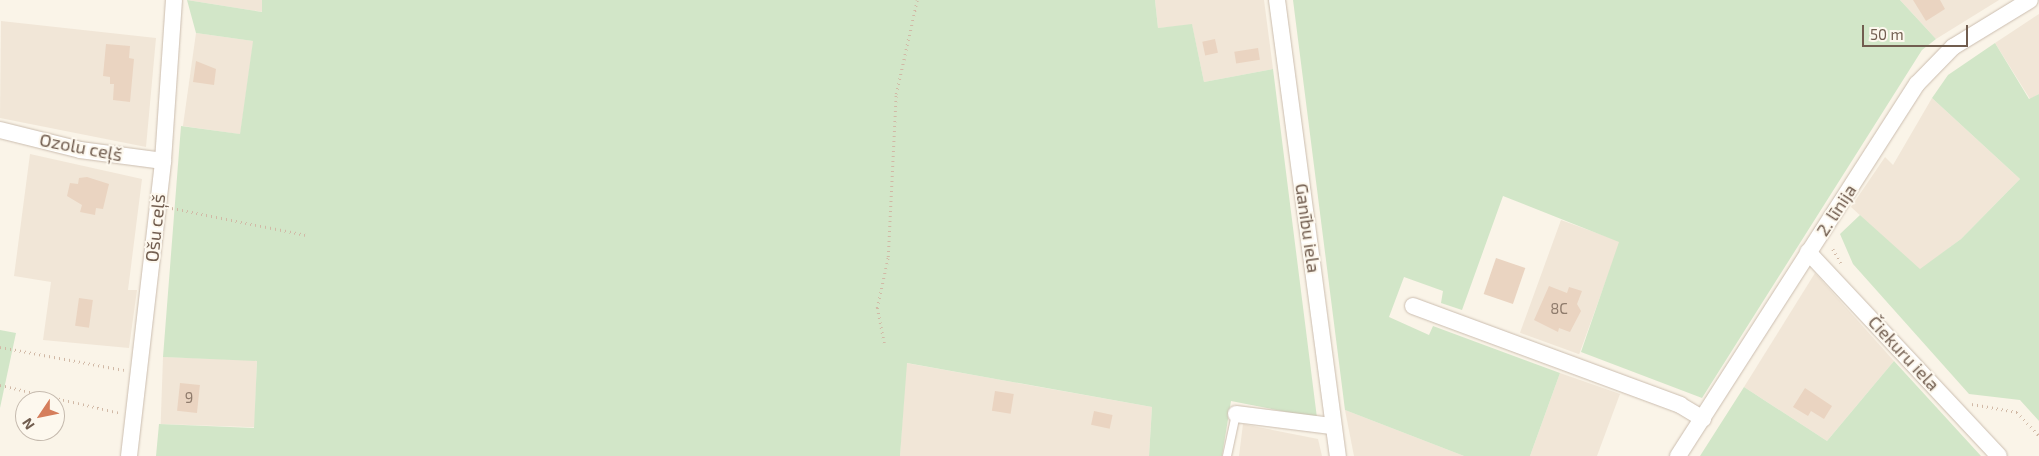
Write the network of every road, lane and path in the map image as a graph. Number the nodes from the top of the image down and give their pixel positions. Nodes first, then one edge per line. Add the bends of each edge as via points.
1 (174, 0) edge
2 (917, 0) edge
3 (1277, 0) edge
4 (2030, 0) edge
5 (0, 130) edge
6 (163, 161) junction
7 (158, 206) junction
8 (306, 235) dead end
9 (1833, 249) dead end
10 (1808, 252) junction
11 (1845, 269) dead end
12 (1414, 306) dead end
13 (884, 343) dead end
14 (0, 347) edge
15 (139, 373) junction
16 (0, 385) edge
17 (1967, 402) dead end
18 (1236, 414) joint
19 (133, 416) junction
20 (1702, 418) junction
21 (1332, 426) junction
22 (2039, 436) edge
23 (129, 456) edge
24 (1227, 456) edge
25 (1338, 456) edge
26 (1678, 456) edge
27 (1999, 456) edge

1 - 6 street, Ošu ceļš
2 - 13 path via 896,94 888,257 876,308
3 - 21 street, Ganību iela
4 - 10 street, 2. līnija via 1954,47 1917,84
5 - 6 street, Ozolu ceļš via 80,150
6 - 7 street, Ošu ceļš
7 - 8 path
7 - 15 street, Ošu ceļš
9 - 11 path
10 - 20 street, 2. līnija
10 - 27 street, Čiekuru iela
12 - 20 street via 1680,405
14 - 15 path
15 - 19 street, Ošu ceļš
16 - 19 path
17 - 22 path via 2016,412
18 - 21 street
18 - 24 lane
19 - 23 street, Ošu ceļš
20 - 26 street, 2. līnija
21 - 25 street, Ganību iela

